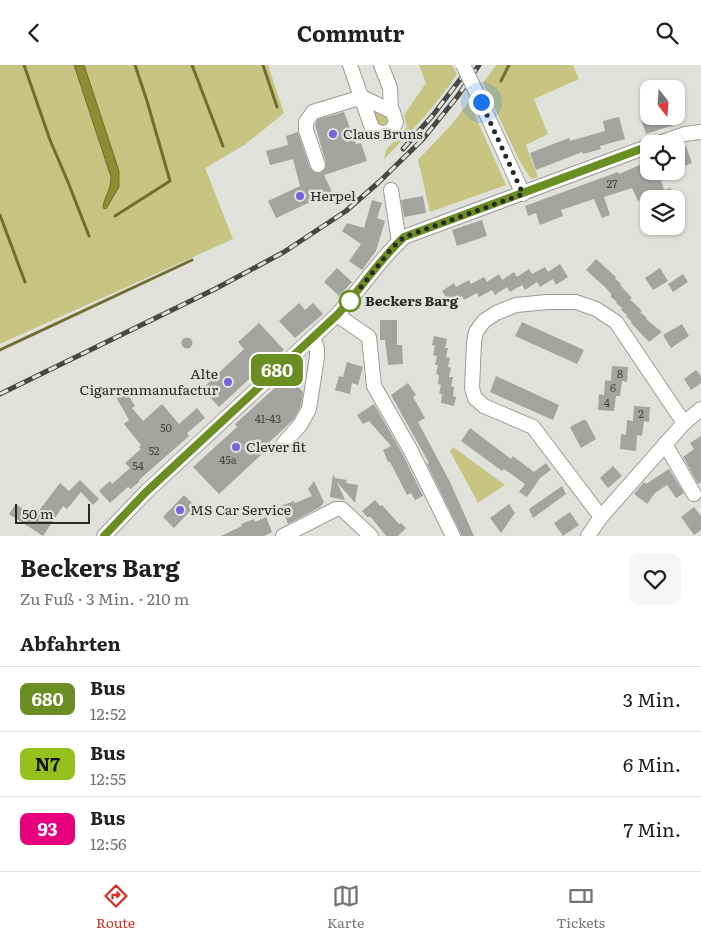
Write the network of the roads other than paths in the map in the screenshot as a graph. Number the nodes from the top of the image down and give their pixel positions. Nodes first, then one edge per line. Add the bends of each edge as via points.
1 (350, 65) edge
2 (381, 65) edge
3 (462, 65) edge
4 (362, 97) junction
5 (391, 110) junction
6 (701, 131) edge
7 (682, 135) edge
8 (640, 149) edge
9 (318, 165) dead end
10 (391, 190) dead end
11 (523, 194) junction
12 (399, 242) junction
13 (337, 315) junction
14 (313, 337) junction
15 (701, 409) edge
16 (684, 423) junction
17 (284, 443) dead end
18 (665, 444) junction
19 (694, 494) dead end
20 (602, 517) junction
21 (104, 536) edge
22 (283, 536) edge
23 (371, 536) edge
24 (453, 536) edge
25 (588, 536) edge

1 - 4 street
2 - 5 street via 390,88
3 - 11 street, bridge
4 - 5 street
4 - 5 street via 372,128 380,133 395,127 396,119
4 - 9 street via 313,112 306,122
6 - 7 street
8 - 11 street
10 - 12 street
11 - 12 street via 411,234
12 - 13 street
13 - 14 street
13 - 24 street via 369,337 374,386
14 - 17 street via 317,357 310,409
14 - 21 street via 146,492
15 - 16 street
16 - 18 street
16 - 20 street via 616,322 596,309 576,303 516,305 484,321 474,342 472,388 475,398 484,406 533,427
18 - 19 street
18 - 20 street
20 - 25 street
22 - 23 street via 342,509

